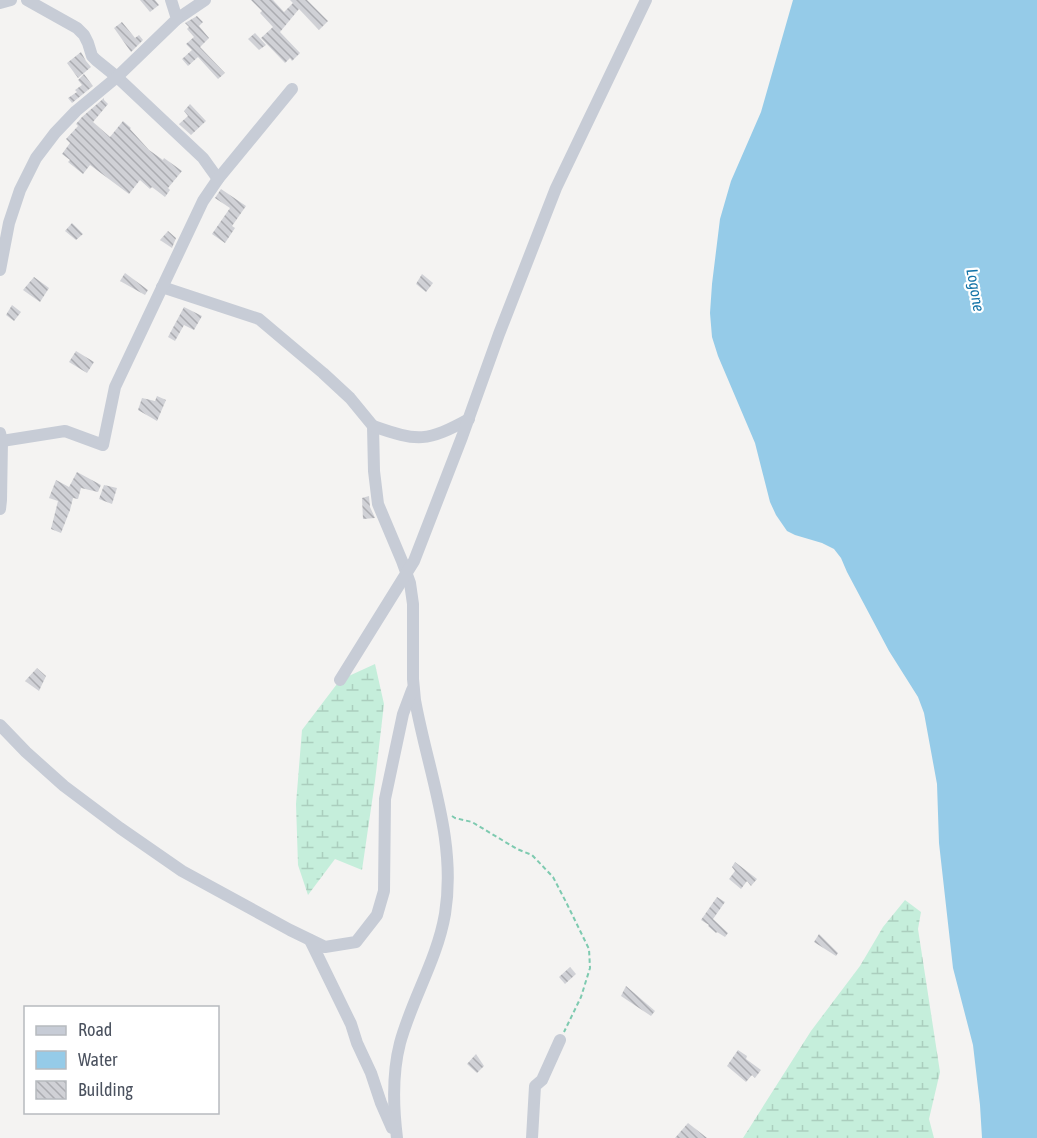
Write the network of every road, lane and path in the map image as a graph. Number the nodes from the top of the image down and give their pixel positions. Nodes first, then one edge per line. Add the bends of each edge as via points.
1 (10, 0) edge
2 (27, 0) edge
3 (171, 0) edge
4 (205, 0) edge
5 (646, 0) edge
6 (0, 3) edge
7 (177, 19) junction
8 (117, 77) junction
9 (292, 89) dead end
10 (218, 179) junction
11 (0, 270) edge
12 (162, 287) junction
13 (469, 418) junction
14 (373, 426) junction
15 (1, 436) edge
16 (0, 509) edge
17 (407, 573) junction
18 (340, 680) dead end
19 (413, 688) junction
20 (0, 724) edge
21 (439, 804) junction
22 (309, 940) junction
23 (560, 1040) joint
24 (397, 1138) edge
25 (532, 1138) edge

1 - 6 street
2 - 8 street via 77,28 92,56
3 - 7 street
4 - 7 street
5 - 13 street via 556,188
7 - 8 street
8 - 10 street via 203,158
8 - 11 street via 76,111 36,158 9,223
9 - 10 street
10 - 12 street via 203,201
12 - 14 street via 259,319 324,373
12 - 15 street via 116,387 103,445 65,431
13 - 14 street via 421,438
13 - 17 street
14 - 17 street via 378,504
15 - 16 street
17 - 18 street
17 - 19 street via 413,604
19 - 21 street
19 - 22 street via 403,714 385,800 384,891 378,915 356,942 325,947
20 - 22 street via 57,779 120,828 183,871
21 - 23 path via 455,818 472,822 532,855 553,877 566,902 589,949 590,968 581,998
21 - 24 street via 448,859 445,914 439,942 400,1045 394,1075
22 - 24 street via 351,1024
23 - 25 street via 542,1080 535,1086

